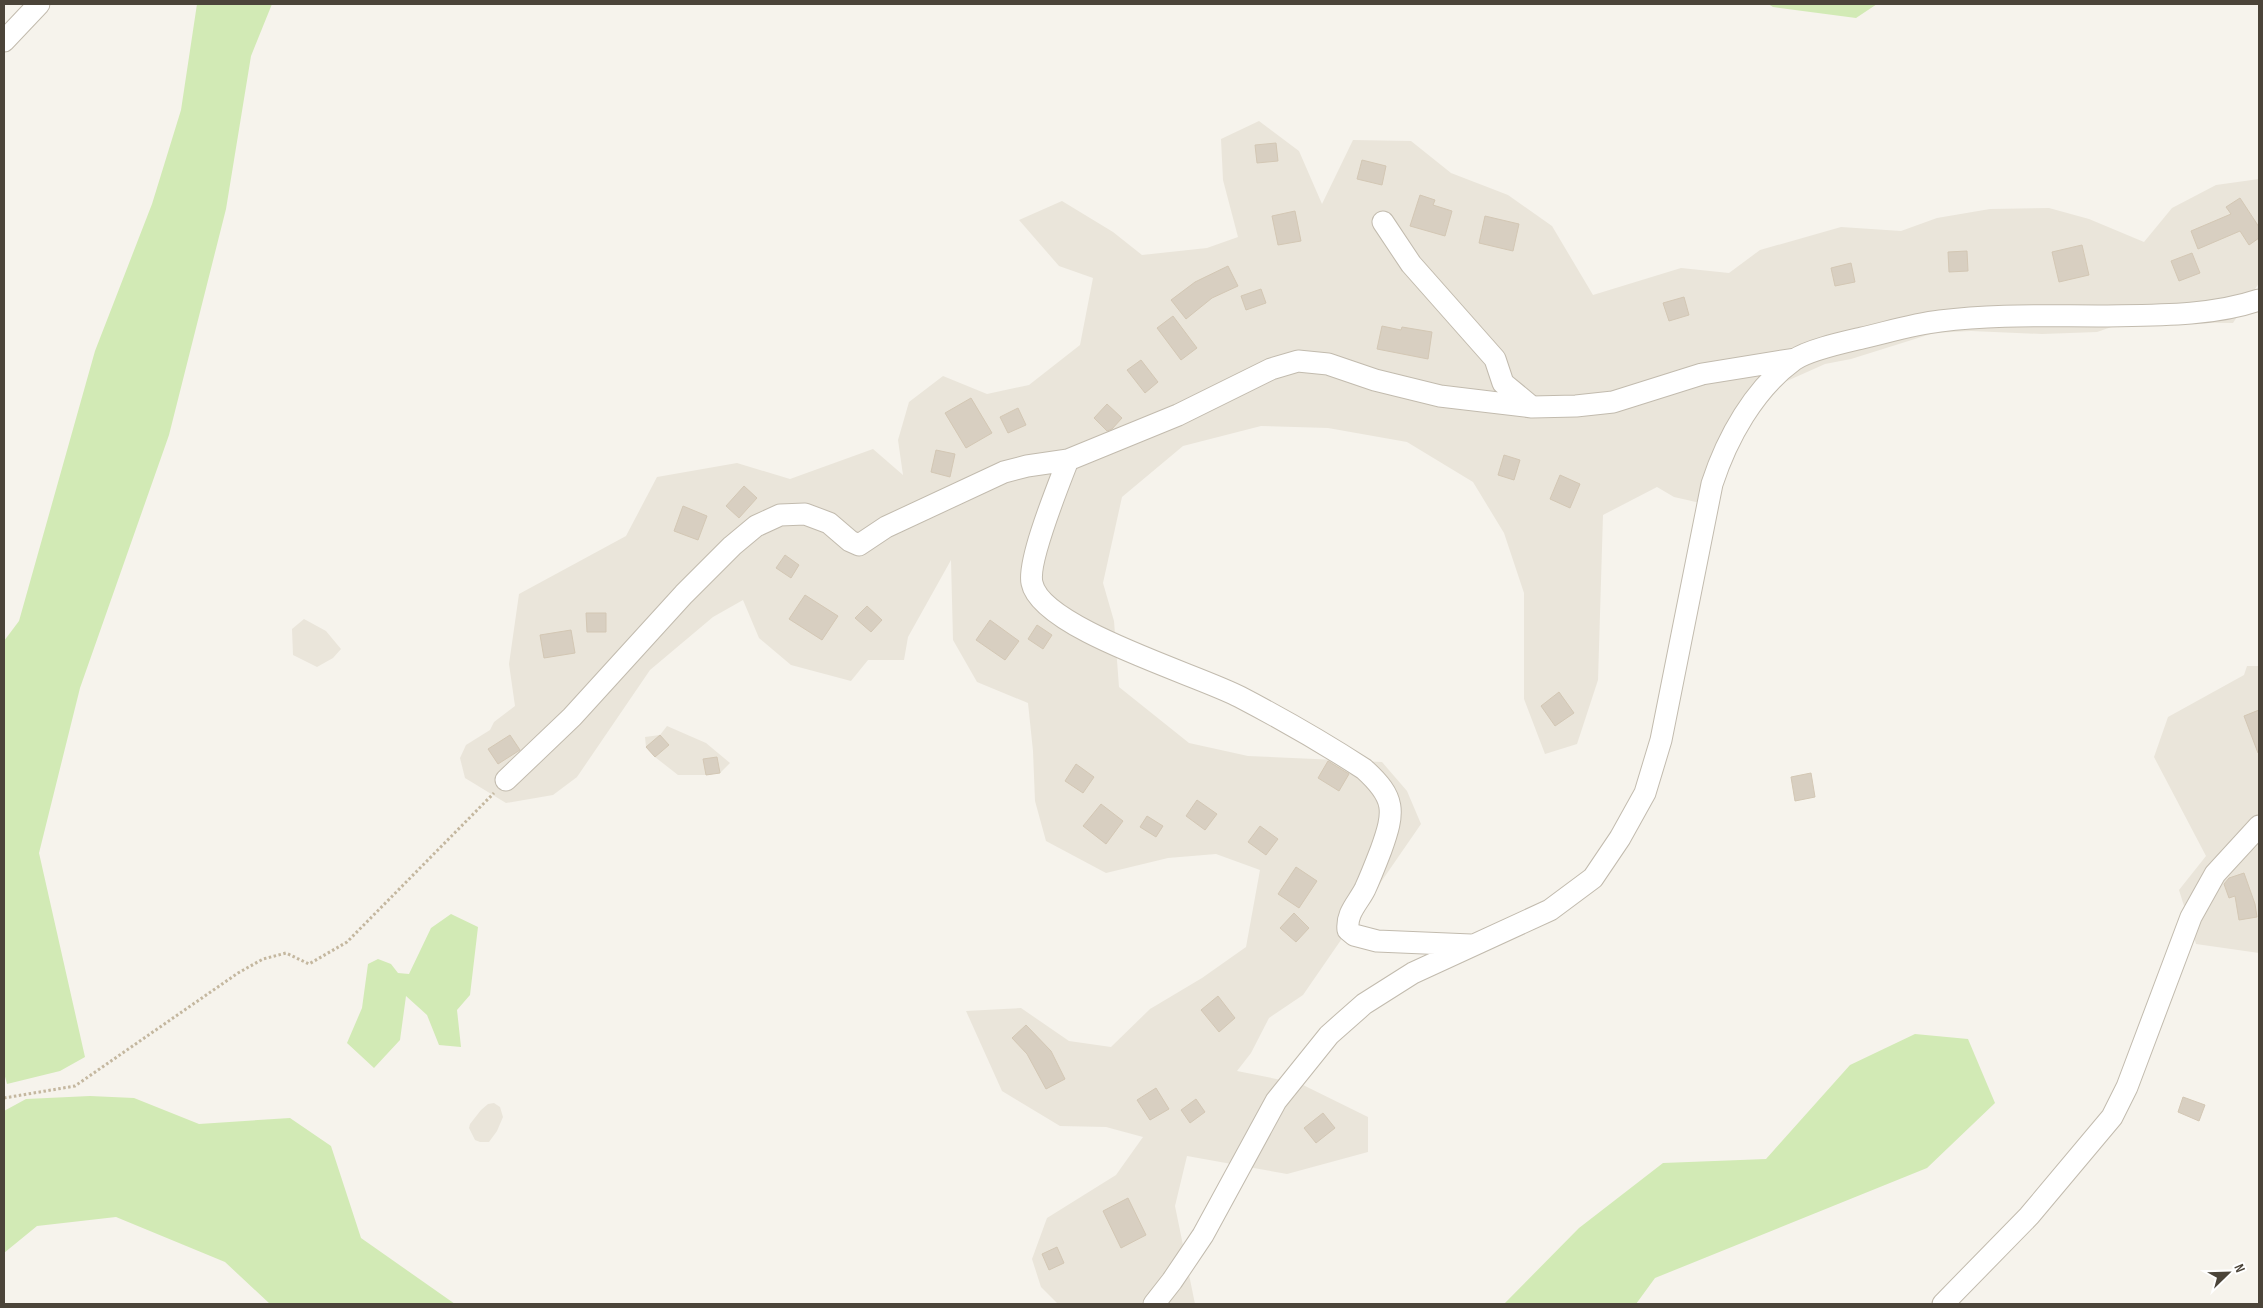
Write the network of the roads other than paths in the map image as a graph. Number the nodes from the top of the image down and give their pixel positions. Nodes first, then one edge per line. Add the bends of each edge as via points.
1 (39, 4) edge
2 (4, 41) edge
3 (1383, 222) dead end
4 (2259, 300) edge
5 (1795, 359) junction
6 (1532, 407) junction
7 (1068, 460) junction
8 (506, 780) road end
9 (2259, 826) edge
10 (1472, 946) junction
11 (1154, 1304) edge
12 (1943, 1304) edge

1 - 2 street
3 - 6 street via 1411,264 1495,359 1504,383
4 - 5 street via 2235,308 2175,315 1995,317 1940,321 1838,344
5 - 6 street via 1702,374 1613,402
5 - 10 street via 1761,392 1722,455 1712,484 1661,740 1645,793 1593,878 1550,910
6 - 7 street via 1440,396 1328,364 1298,361 1271,369 1178,415
7 - 8 street via 1004,472 886,527 859,545 828,523 805,514 780,515 756,526 718,559 572,717
7 - 10 street via 1034,563 1032,583 1042,600 1065,620 1128,652 1239,696 1364,769 1378,781 1387,795 1391,824 1365,889 1347,922 1348,930 1376,941
9 - 12 street via 2215,874 2191,917 2127,1087 2112,1117 2029,1216
10 - 11 street via 1413,973 1364,1004 1329,1034 1276,1101 1203,1235

